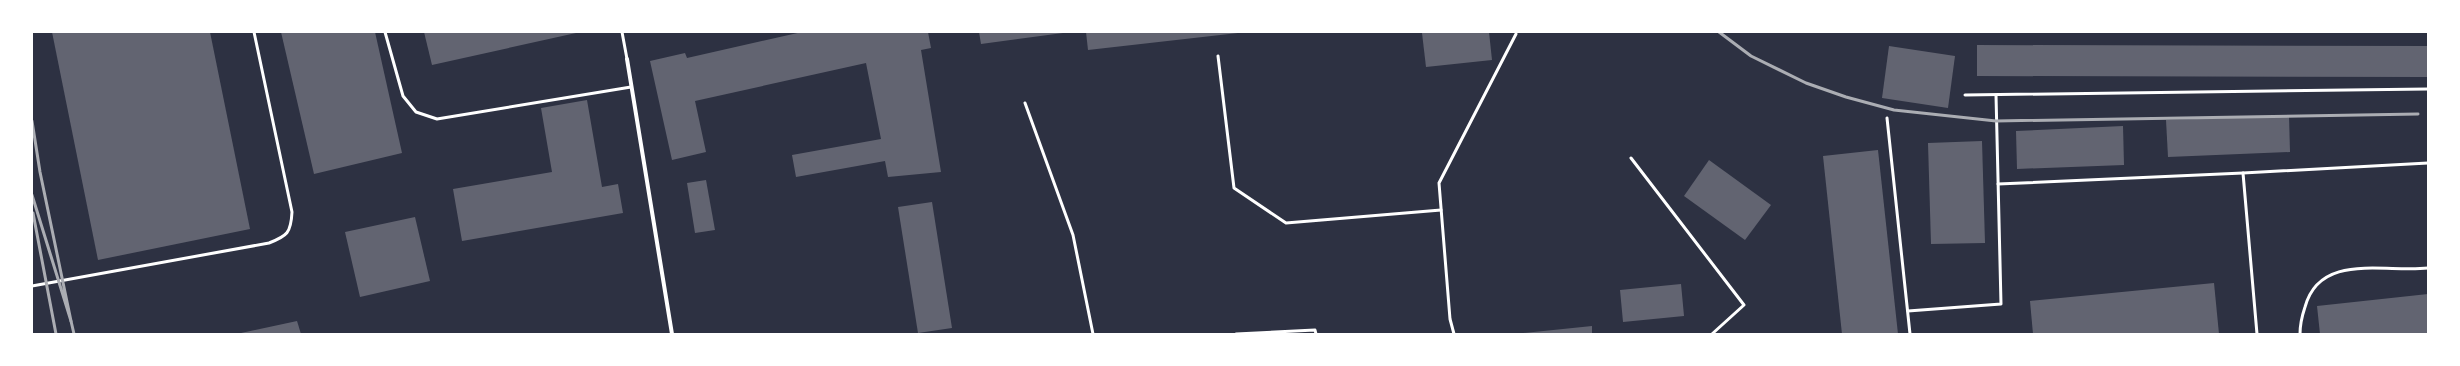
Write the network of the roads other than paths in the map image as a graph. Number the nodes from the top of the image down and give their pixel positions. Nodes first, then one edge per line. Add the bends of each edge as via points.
1 (254, 32) edge
2 (385, 32) edge
3 (622, 32) edge
4 (1516, 34) dead end
5 (1218, 56) dead end
6 (627, 59) joint
7 (632, 86) junction
8 (2428, 89) edge
9 (1966, 95) dead end
10 (1996, 95) junction
11 (1025, 103) dead end
12 (1887, 118) dead end
13 (1631, 158) dead end
14 (2428, 164) edge
15 (2243, 173) junction
16 (1998, 184) junction
17 (1441, 210) junction
18 (2428, 268) edge
19 (32, 286) edge
20 (1908, 311) junction
21 (672, 334) edge
22 (1093, 334) edge
23 (1236, 334) edge
24 (1316, 334) edge
25 (1454, 334) edge
26 (1712, 334) edge
27 (1910, 334) edge
28 (2257, 334) edge
29 (2300, 334) edge

1 - 19 lane via 292,212 291,227 284,237 269,243
2 - 7 lane via 404,96 416,112 437,119
3 - 6 lane
4 - 17 lane via 1439,183
5 - 17 lane via 1234,188 1286,223
6 - 7 street
7 - 21 street
8 - 10 lane
9 - 10 lane
10 - 16 lane
11 - 22 lane via 1073,235
12 - 20 lane
13 - 26 lane via 1744,305
14 - 15 lane
15 - 16 lane
15 - 28 lane
16 - 20 lane via 2001,304
17 - 25 lane via 1450,319
18 - 29 lane via 2353,269 2335,272 2320,280 2308,294
20 - 27 lane
23 - 24 lane via 1315,330

